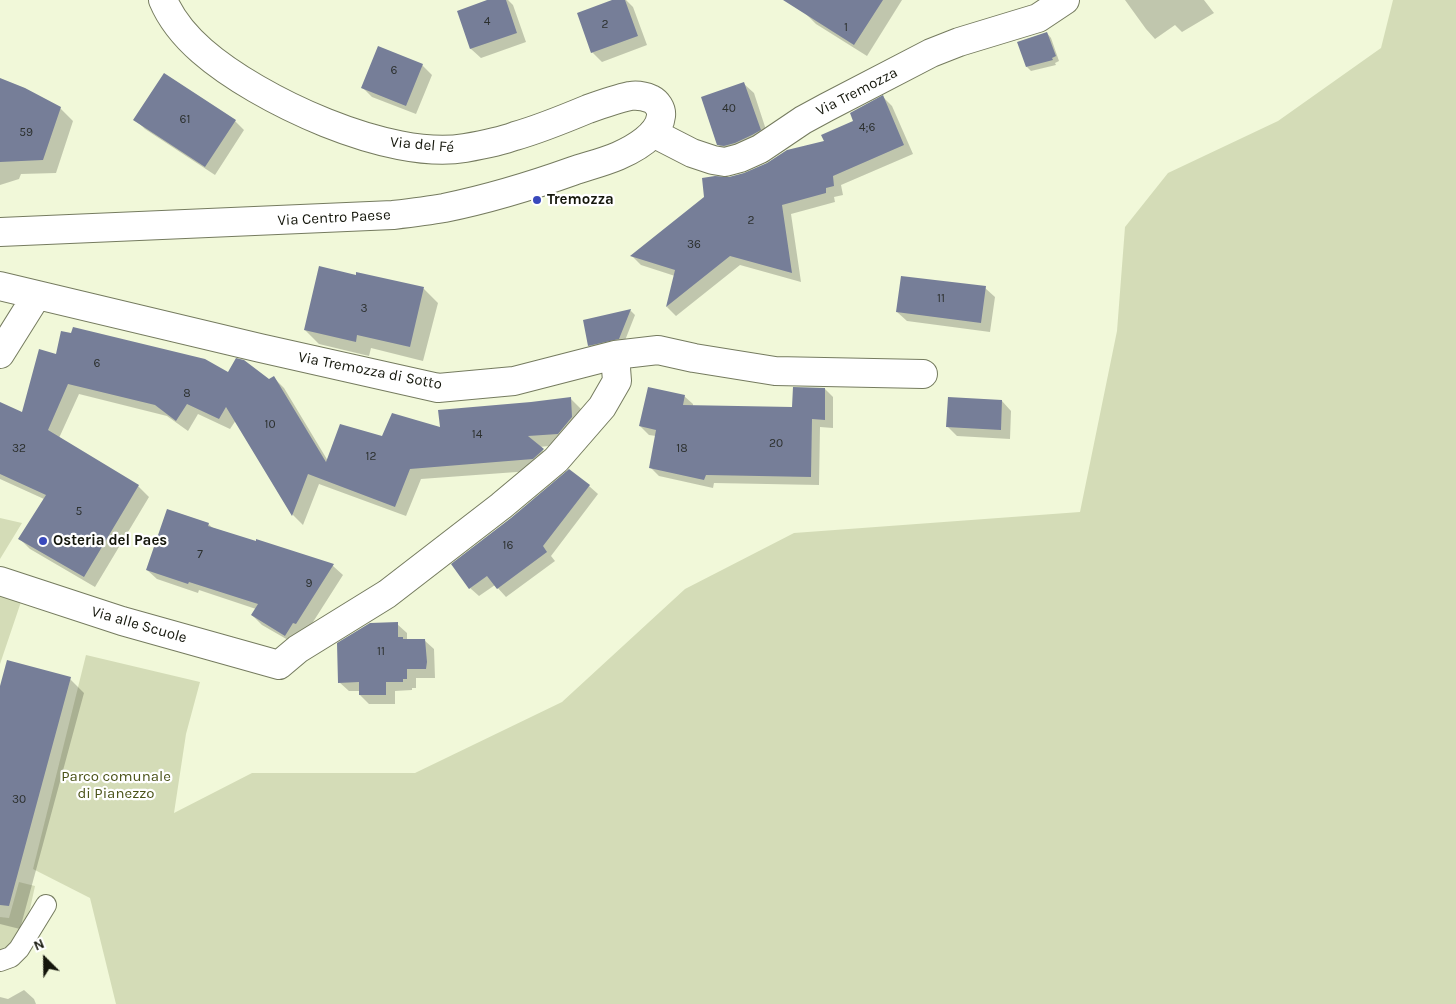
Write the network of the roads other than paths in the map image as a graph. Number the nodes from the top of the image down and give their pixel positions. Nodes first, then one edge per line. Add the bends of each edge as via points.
1 (163, 0) edge
2 (1065, 0) edge
3 (653, 133) junction
4 (0, 232) edge
5 (0, 286) edge
6 (37, 295) junction
7 (0, 354) edge
8 (615, 355) junction
9 (923, 374) dead end
10 (0, 581) edge
11 (46, 905) dead end
12 (0, 961) edge

1 - 3 street, Via del Fé via 182,30 202,51 243,81 297,110 378,141 437,150 462,149 516,136 630,96 654,100 660,108 659,124
2 - 3 street, Via Tremozza via 1038,18 931,53 803,120 760,149 740,158 725,162 714,160 692,153
3 - 4 street, Via Centro Paese via 618,156 504,194 443,208 393,215
5 - 6 street, Via Tremozza di Sotto
6 - 7 street
6 - 8 street, Via Tremozza di Sotto via 438,388 514,381
8 - 9 street, Via Tremozza di Sotto via 658,350 775,372
8 - 10 street, Via alle Scuole via 617,380 602,407 556,460 387,594 298,649 280,665 122,622
11 - 12 lane via 12,958

